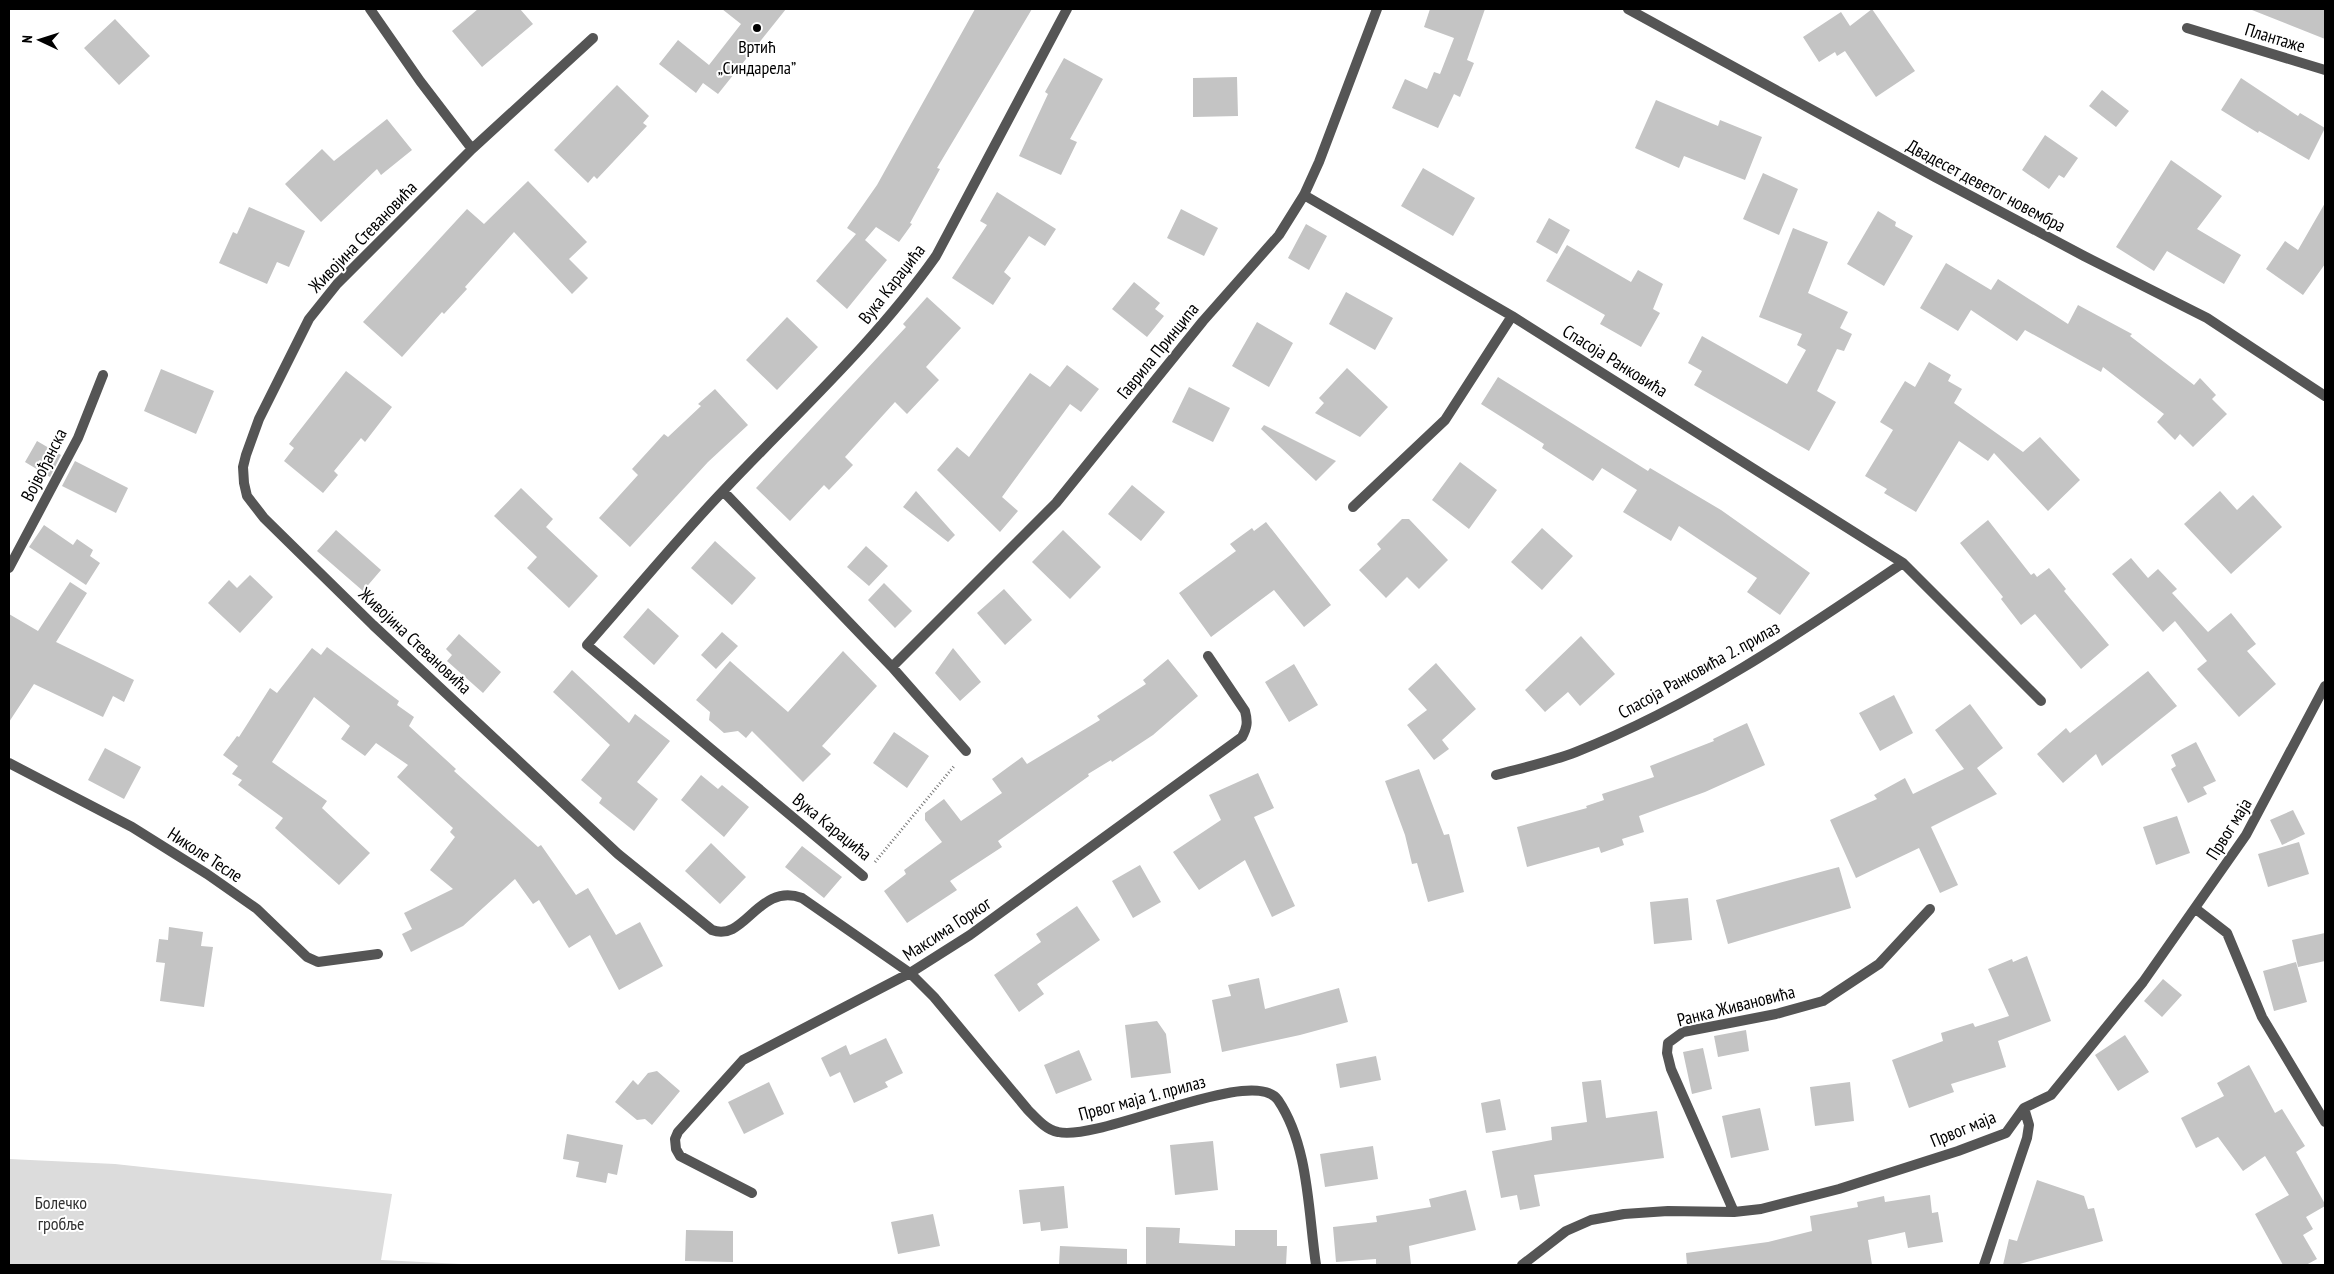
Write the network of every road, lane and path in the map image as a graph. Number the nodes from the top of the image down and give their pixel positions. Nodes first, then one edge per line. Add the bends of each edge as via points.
1 (370, 9) edge
2 (1067, 9) edge
3 (1377, 9) edge
4 (1628, 9) edge
5 (2187, 28) dead end
6 (593, 38) dead end
7 (2325, 70) edge
8 (472, 149) junction
9 (1304, 195) junction
10 (1512, 316) junction
11 (103, 375) dead end
12 (2325, 396) edge
13 (723, 491) junction
14 (1353, 506) dead end
15 (1903, 562) junction
16 (9, 568) edge
17 (1208, 656) dead end
18 (892, 666) junction
19 (2325, 686) edge
20 (2041, 701) dead end
21 (966, 751) joint
22 (9, 763) edge
23 (1496, 776) dead end
24 (863, 876) joint
25 (2196, 908) junction
26 (1930, 909) dead end
27 (378, 954) dead end
28 (910, 973) junction
29 (2024, 1108) junction
30 (2325, 1122) edge
31 (752, 1193) dead end
32 (1734, 1212) junction
33 (1316, 1265) edge
34 (1522, 1265) edge
35 (1984, 1265) edge

1 - 8 street via 420,82
2 - 13 street, Вука Караџића via 936,256 863,346
3 - 9 street, Гаврила Принципа
4 - 12 street, Двадесет деветог новембра via 1935,177 2207,318
5 - 7 street, Плантаже
6 - 8 street, Живојина Стевановића
8 - 28 street, Живојина Стевановића via 337,284 308,319 259,419 246,455 243,467 247,496 264,518 373,625 618,854 712,930 726,932 774,896 792,895 802,898
9 - 10 street, Спасоја Ранковића
9 - 18 street, Гаврила Принципа via 1279,235 1203,321 1056,503
10 - 14 street via 1445,420
10 - 15 street, Спасоја Ранковића
11 - 16 street, Војвођанска via 78,438
13 - 18 street
13 - 24 street, Вука Караџића via 587,645
15 - 20 street, Спасоја Ранковића
15 - 23 street, Спасоја Ранковића 2. прилаз via 1801,632 1656,717 1575,753
17 - 28 street, Максима Горког via 1245,712 1246,730 1242,737 1063,869
18 - 21 street
19 - 25 street, Првог маја via 2246,836
21 - 24 path, Вука Караџића
22 - 27 street, Николе Тесле via 132,827 206,874 257,909 307,957 318,962
25 - 29 street, Првог маја via 2143,982 2051,1095
25 - 30 street via 2227,933 2262,1017
26 - 32 street, Ранка Живановића via 1879,964 1823,1001 1776,1014 1683,1032 1668,1043 1671,1069
28 - 31 street, Максима Горког via 744,1060 684,1124 675,1139 680,1156
28 - 33 street, Првог маја 1. прилаз via 934,997 1028,1110 1057,1132 1085,1132 1209,1096 1254,1090 1265,1091 1276,1098 1288,1119 1301,1157
29 - 32 street, Првог маја via 2006,1133 1958,1151 1839,1190 1761,1209
29 - 35 street via 2029,1125 2027,1138
32 - 34 street, Првог маја via 1659,1212 1591,1220 1566,1231

